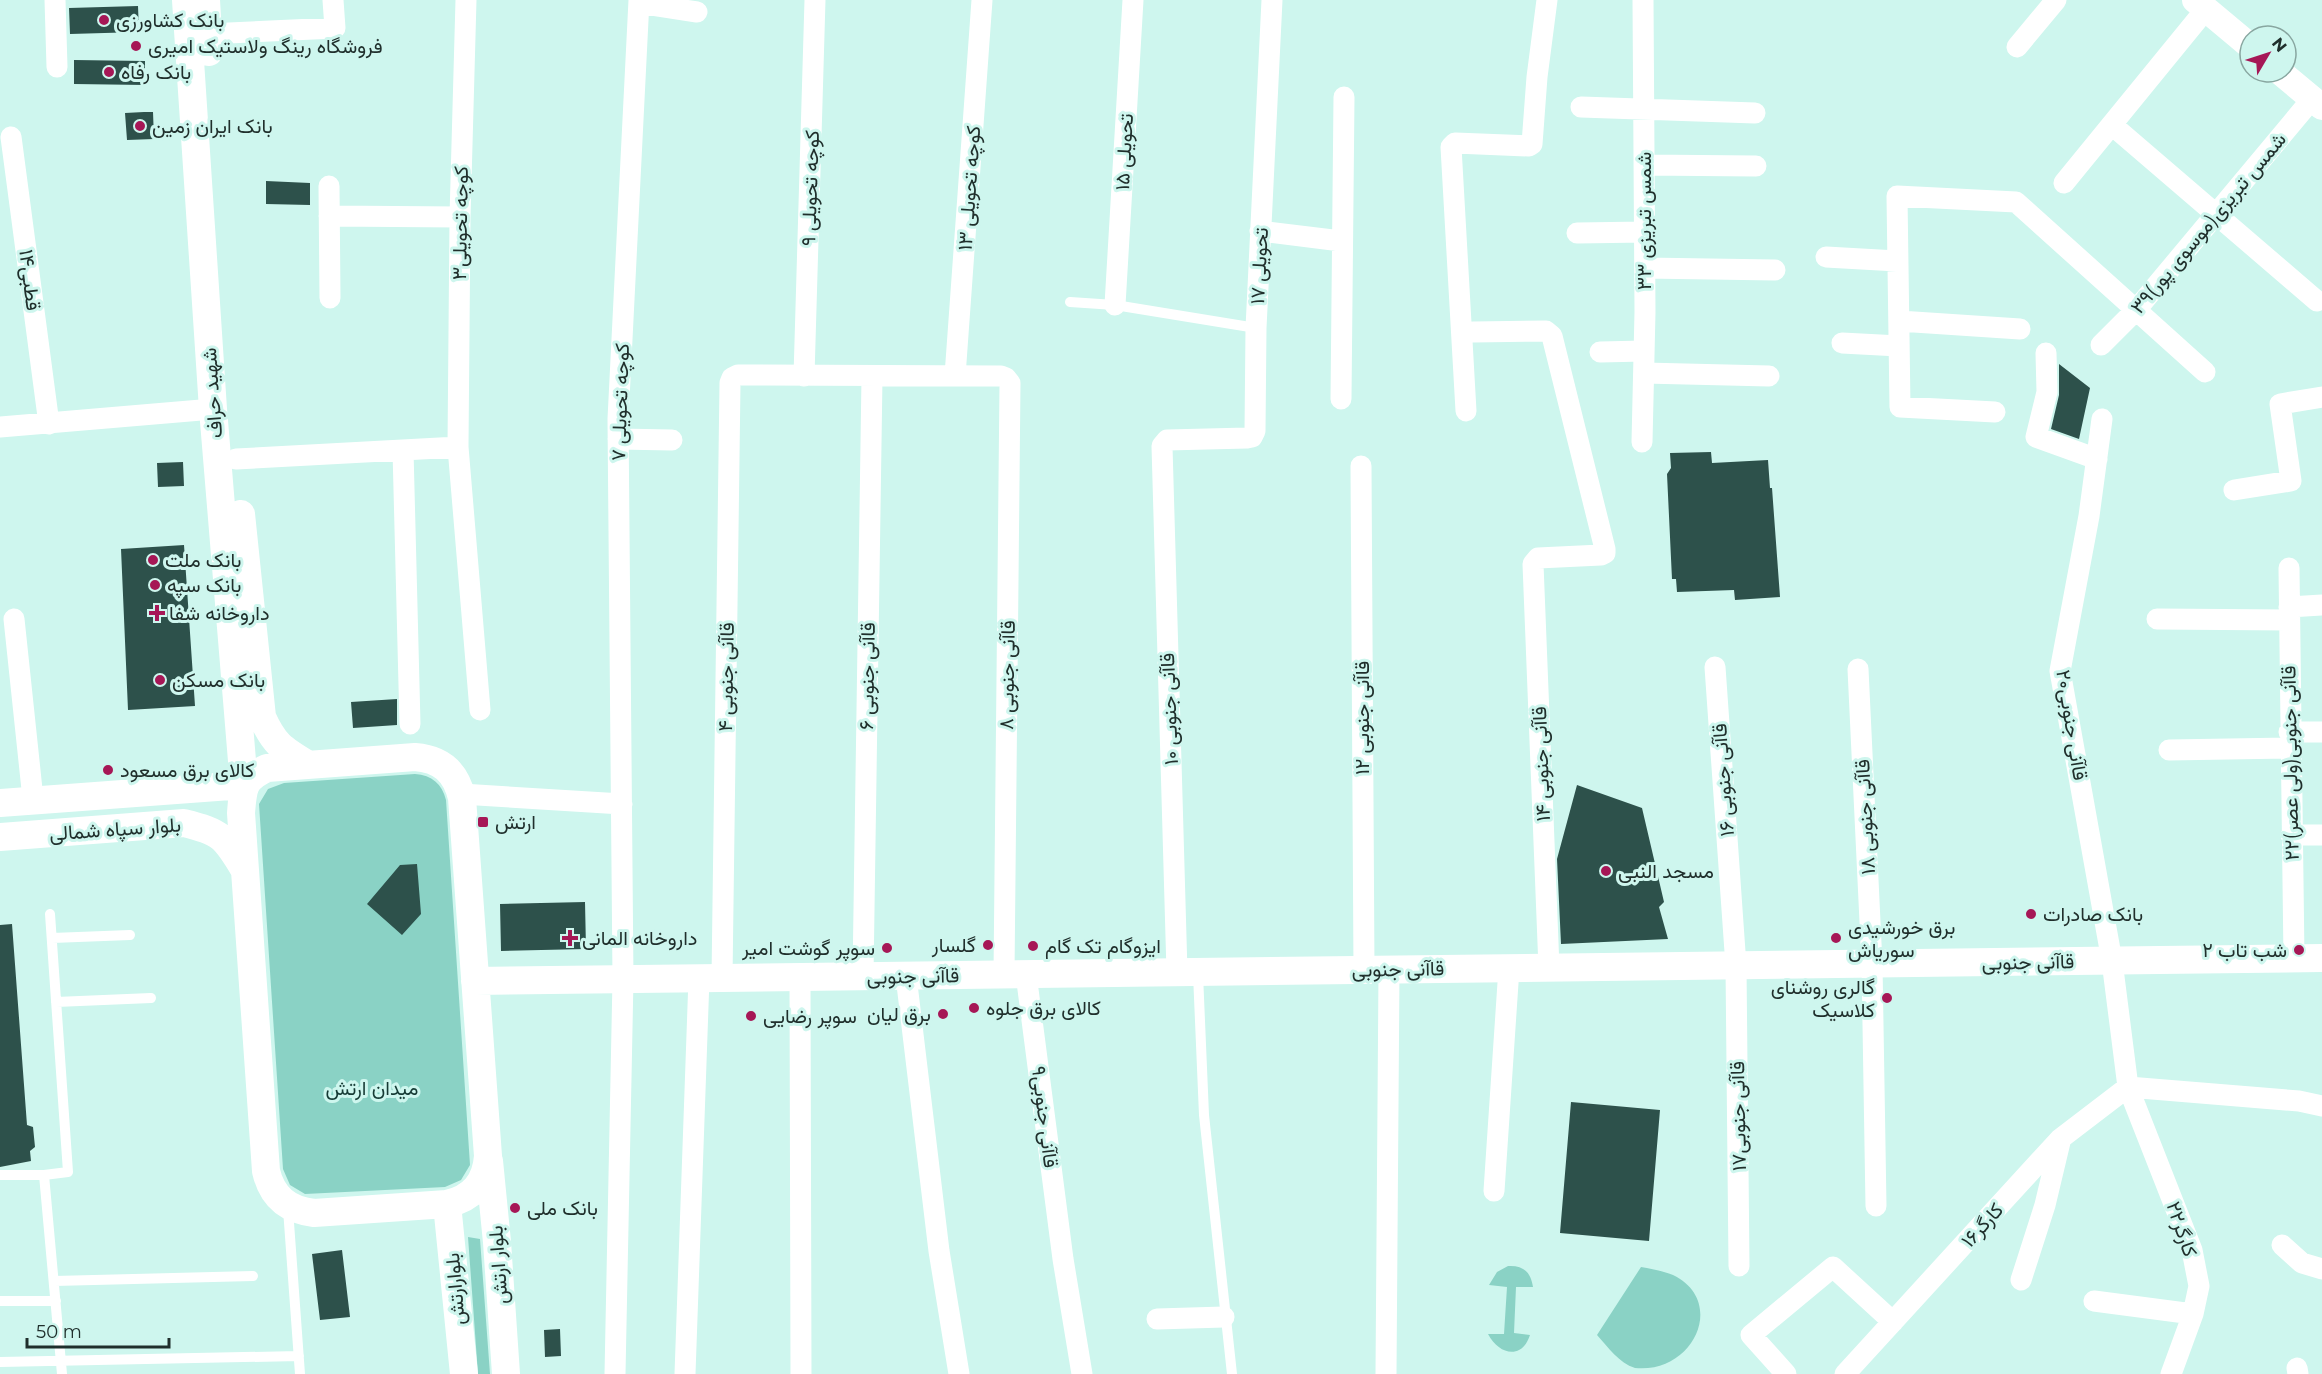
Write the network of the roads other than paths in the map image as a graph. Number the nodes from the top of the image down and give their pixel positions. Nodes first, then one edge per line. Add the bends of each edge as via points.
1 (55, 0) edge
2 (186, 0) edge
3 (206, 0) edge
4 (333, 0) edge
5 (466, 0) edge
6 (815, 0) edge
7 (982, 0) edge
8 (1134, 0) edge
9 (1272, 0) edge
10 (1546, 0) edge
11 (1643, 0) edge
12 (2056, 0) edge
13 (639, 2) edge
14 (2200, 5) edge
15 (697, 12) dead end
16 (207, 34) junction
17 (2238, 36) edge
18 (2017, 47) dead end
19 (57, 67) dead end
20 (2294, 84) edge
21 (1344, 97) dead end
22 (2317, 103) edge
23 (1581, 107) dead end
24 (1643, 108) junction
25 (1755, 113) dead end
26 (2112, 125) junction
27 (11, 137) dead end
28 (1644, 165) junction
29 (1756, 166) dead end
30 (2064, 183) dead end
31 (329, 186) dead end
32 (2215, 214) junction
33 (329, 216) junction
34 (460, 217) junction
35 (1260, 231) junction
36 (1645, 232) junction
37 (1578, 233) dead end
38 (1341, 241) junction
39 (1826, 257) dead end
40 (1898, 261) junction
41 (1645, 267) junction
42 (1775, 270) dead end
43 (330, 298) dead end
44 (2317, 301) dead end
45 (1070, 302) dead end
46 (1115, 304) junction
47 (2135, 311) junction
48 (1899, 321) junction
49 (1256, 328) junction
50 (2020, 329) dead end
51 (1473, 332) dead end
52 (1842, 343) dead end
53 (2101, 345) dead end
54 (1899, 346) junction
55 (1644, 351) junction
56 (1600, 352) dead end
57 (2046, 353) dead end
58 (2205, 372) dead end
59 (1644, 373) junction
60 (804, 376) junction
61 (872, 376) junction
62 (955, 376) junction
63 (1769, 376) dead end
64 (2322, 397) edge
65 (1341, 399) dead end
66 (213, 409) junction
67 (1466, 411) dead end
68 (1995, 412) dead end
69 (2102, 419) dead end
70 (49, 424) junction
71 (0, 427) edge
72 (618, 439) junction
73 (672, 440) dead end
74 (1642, 442) dead end
75 (1162, 446) joint
76 (458, 447) junction
77 (403, 450) junction
78 (236, 459) junction
79 (2097, 459) junction
80 (1361, 466) dead end
81 (2234, 490) dead end
82 (2289, 568) dead end
83 (2322, 605) edge
84 (2289, 613) junction
85 (14, 619) dead end
86 (2157, 619) dead end
87 (243, 641) junction
88 (1715, 667) dead end
89 (1858, 669) dead end
90 (480, 711) dead end
91 (410, 724) dead end
92 (2322, 732) edge
93 (2289, 740) junction
94 (2169, 750) dead end
95 (307, 764) junction
96 (244, 785) junction
97 (182, 790) junction
98 (461, 794) junction
99 (33, 799) junction
100 (0, 803) edge
101 (622, 804) junction
102 (184, 823) junction
103 (2291, 835) junction
104 (2322, 835) edge
105 (0, 837) edge
106 (245, 870) junction
107 (50, 914) dead end
108 (130, 935) dead end
109 (52, 938) junction
110 (2322, 958) edge
111 (2294, 959) junction
112 (2112, 961) junction
113 (1872, 964) junction
114 (1736, 966) junction
115 (1509, 968) junction
116 (1548, 968) junction
117 (1376, 970) junction
118 (1188, 972) junction
119 (1015, 974) junction
120 (906, 975) junction
121 (863, 976) junction
122 (801, 977) junction
123 (710, 978) junction
124 (623, 979) junction
125 (475, 981) junction
126 (151, 998) dead end
127 (56, 1002) junction
128 (2128, 1087) junction
129 (2322, 1106) edge
130 (2060, 1139) junction
131 (488, 1156) junction
132 (0, 1175) edge
133 (44, 1175) junction
134 (1494, 1191) dead end
135 (447, 1203) junction
136 (288, 1206) junction
137 (1876, 1206) dead end
138 (2282, 1245) dead end
139 (1739, 1266) dead end
140 (2322, 1269) edge
141 (253, 1276) dead end
142 (2021, 1280) dead end
143 (54, 1281) junction
144 (0, 1301) edge
145 (56, 1301) junction
146 (2094, 1301) dead end
147 (2193, 1314) junction
148 (1224, 1317) junction
149 (1157, 1319) dead end
150 (1893, 1322) junction
151 (299, 1356) junction
152 (61, 1360) junction
153 (0, 1362) edge
154 (62, 1374) edge
155 (300, 1374) edge
156 (464, 1374) edge
157 (506, 1374) edge
158 (615, 1374) edge
159 (685, 1374) edge
160 (801, 1374) edge
161 (959, 1374) edge
162 (1082, 1374) edge
163 (1232, 1374) edge
164 (1386, 1374) edge
165 (1786, 1374) edge
166 (1845, 1374) edge
167 (2171, 1374) edge

1 - 19 street
2 - 66 main road, شهید حراف
3 - 16 main road
4 - 16 street via 335,28
5 - 34 street, کوچه تحویلی۳
6 - 60 street, کوچه تحویلی ۹
7 - 62 street, کوچه تحویلی ۱۳
8 - 46 street, تحویلی ۱۵
9 - 35 street, تحویلی ۱۷
10 - 67 street via 1532,144 1455,143 1451,147
11 - 24 street, شمس تبریزی ۳۳
12 - 18 street
13 - 15 street
13 - 72 street, کوچه تحویلی ۷
14 - 17 street
14 - 26 street
16 - 78 main road
20 - 22 street
21 - 38 street
22 - 32 street, شمس تبریزی(موسوی پور)۳۹
23 - 24 street
24 - 25 street
24 - 28 street, شمس تبریزی ۳۳
26 - 30 street
26 - 32 street
27 - 70 street, قطبی۱۴
28 - 29 street
28 - 36 street, شمس تبریزی ۳۳
31 - 33 street
32 - 44 street
32 - 47 street, شمس تبریزی(موسوی پور)۳۹
33 - 34 street
33 - 43 street
34 - 76 street, کوچه تحویلی۳
35 - 38 street
35 - 49 street, تحویلی ۱۷
36 - 37 street
36 - 41 street, شمس تبریزی ۳۳
38 - 65 street
39 - 40 street
40 - 47 street via 1897,196 2016,202
40 - 48 street
41 - 42 street
41 - 55 street, شمس تبریزی ۳۳
45 - 46 lane
46 - 49 lane
47 - 53 street, شمس تبریزی(موسوی پور)۳۹
47 - 58 street
48 - 50 street
48 - 54 street
49 - 75 street, تحویلی ۱۷ via 1252,437 1167,440
51 - 116 street, قاآنی جنوبی ۱۴ via 1546,331 1552,336 1605,549 1601,555 1538,558 1533,564
52 - 54 street
54 - 68 street via 1900,407
55 - 56 street
55 - 59 street, شمس تبریزی ۳۳
57 - 79 street via 2046,392 2036,437
59 - 63 street
59 - 74 street, شمس تبریزی ۳۳
60 - 61 street
60 - 123 street, قاآنی جنوبی ۴ via 738,375 730,383
61 - 62 street
61 - 121 street, قاآنی جنوبی ۶
62 - 119 street, قاآنی جنوبی ۸ via 1001,376 1010,383
64 - 81 street via 2280,404 2291,481
66 - 70 street
66 - 87 main road, شهید حراف
69 - 79 street, ۲۰قاآنی جنوبی
70 - 71 street
72 - 73 street
72 - 101 street, کوچه تحویلی ۷
75 - 118 street, قاآنی جنوبی ۱۰
76 - 77 street
76 - 90 street, کوچه تحویلی۳
77 - 78 street
77 - 91 street
78 - 87 main road
79 - 112 street, ۲۰قاآنی جنوبی via 2060,670
80 - 117 street, قاآنی جنوبی ۱۲
82 - 84 street, ۲۲قاآنی جنوبی(ولی عصر)
83 - 84 street
84 - 86 street
84 - 93 street, ۲۲قاآنی جنوبی(ولی عصر)
85 - 99 street
87 - 95 main road via 262,717 271,736
87 - 96 main road, شهید حراف
88 - 114 street, قاآنی جنوبی ۱۶
89 - 113 street, قاآنی جنوبی ۱۸
92 - 93 street
93 - 94 street
93 - 103 street, ۲۲قاآنی جنوبی(ولی عصر)
95 - 96 main road via 267,768 253,774
95 - 98 main road via 428,758 452,773
96 - 97 main road, بلوار سپاه شمالی
96 - 106 main road via 241,813
97 - 99 main road, بلوار سپاه شمالی
97 - 102 main road via 195,806
98 - 101 street
98 - 125 main road
99 - 100 main road, بلوار سپاه شمالی
101 - 124 street, کوچه تحویلی ۷
102 - 105 main road, بلوار سپاه شمالی
102 - 106 main road, بلوار سپاه شمالی via 207,828 228,841
103 - 104 street
103 - 111 street, ۲۲قاآنی جنوبی(ولی عصر)
106 - 136 main road via 267,1172 273,1190
107 - 109 lane
108 - 109 lane
109 - 127 lane
110 - 111 main road, قاآنی جنوبی
111 - 112 main road, قاآنی جنوبی
112 - 113 main road, قاآنی جنوبی
112 - 128 street, ۲۰قاآنی جنوبی
113 - 114 main road, قاآنی جنوبی
113 - 137 street, قاآنی جنوبی ۱۸
114 - 116 main road, قاآنی جنوبی
114 - 139 street, قاآنی جنوبی۱۷
115 - 116 main road, قاآنی جنوبی
115 - 117 main road, قاآنی جنوبی
115 - 134 street
117 - 118 main road, قاآنی جنوبی
117 - 164 street, قاآنی جنوبی ۱۲ via 1386,1147
118 - 119 main road, قاآنی جنوبی
118 - 148 lane
119 - 120 main road, قاآنی جنوبی
119 - 162 street, قاآنی جنوبی۹
120 - 121 main road, قاآنی جنوبی
120 - 161 street via 939,1251
121 - 122 main road, قاآنی جنوبی
122 - 123 main road, قاآنی جنوبی
122 - 160 street
123 - 124 main road, قاآنی جنوبی
123 - 159 street, قاآنی جنوبی ۴ via 689,1246
124 - 125 main road, قاآنی جنوبی
124 - 158 street, کوچه تحویلی ۷
125 - 131 main road
126 - 127 lane
127 - 133 lane via 68,1172
128 - 129 street
128 - 130 street, کارگر۱۶
128 - 147 street, ۲۲کارگر via 2192,1250 2199,1286
130 - 142 street via 2045,1205
130 - 150 street, کارگر۱۶
131 - 135 main road via 487,1170 477,1188 460,1201
131 - 157 main road, بلوار ارتش
132 - 133 lane
133 - 143 lane
135 - 136 main road via 314,1213
135 - 156 main road, بلوارارتش
136 - 151 lane
138 - 140 street via 2302,1263
141 - 143 lane
143 - 145 lane
144 - 145 lane
145 - 152 lane
146 - 147 street
147 - 167 street, ۲۲کارگر
148 - 149 street
148 - 163 lane
150 - 165 street via 1833,1268 1751,1335
150 - 166 street, کارگر۱۶
151 - 152 lane
151 - 155 lane
152 - 153 lane
152 - 154 lane

